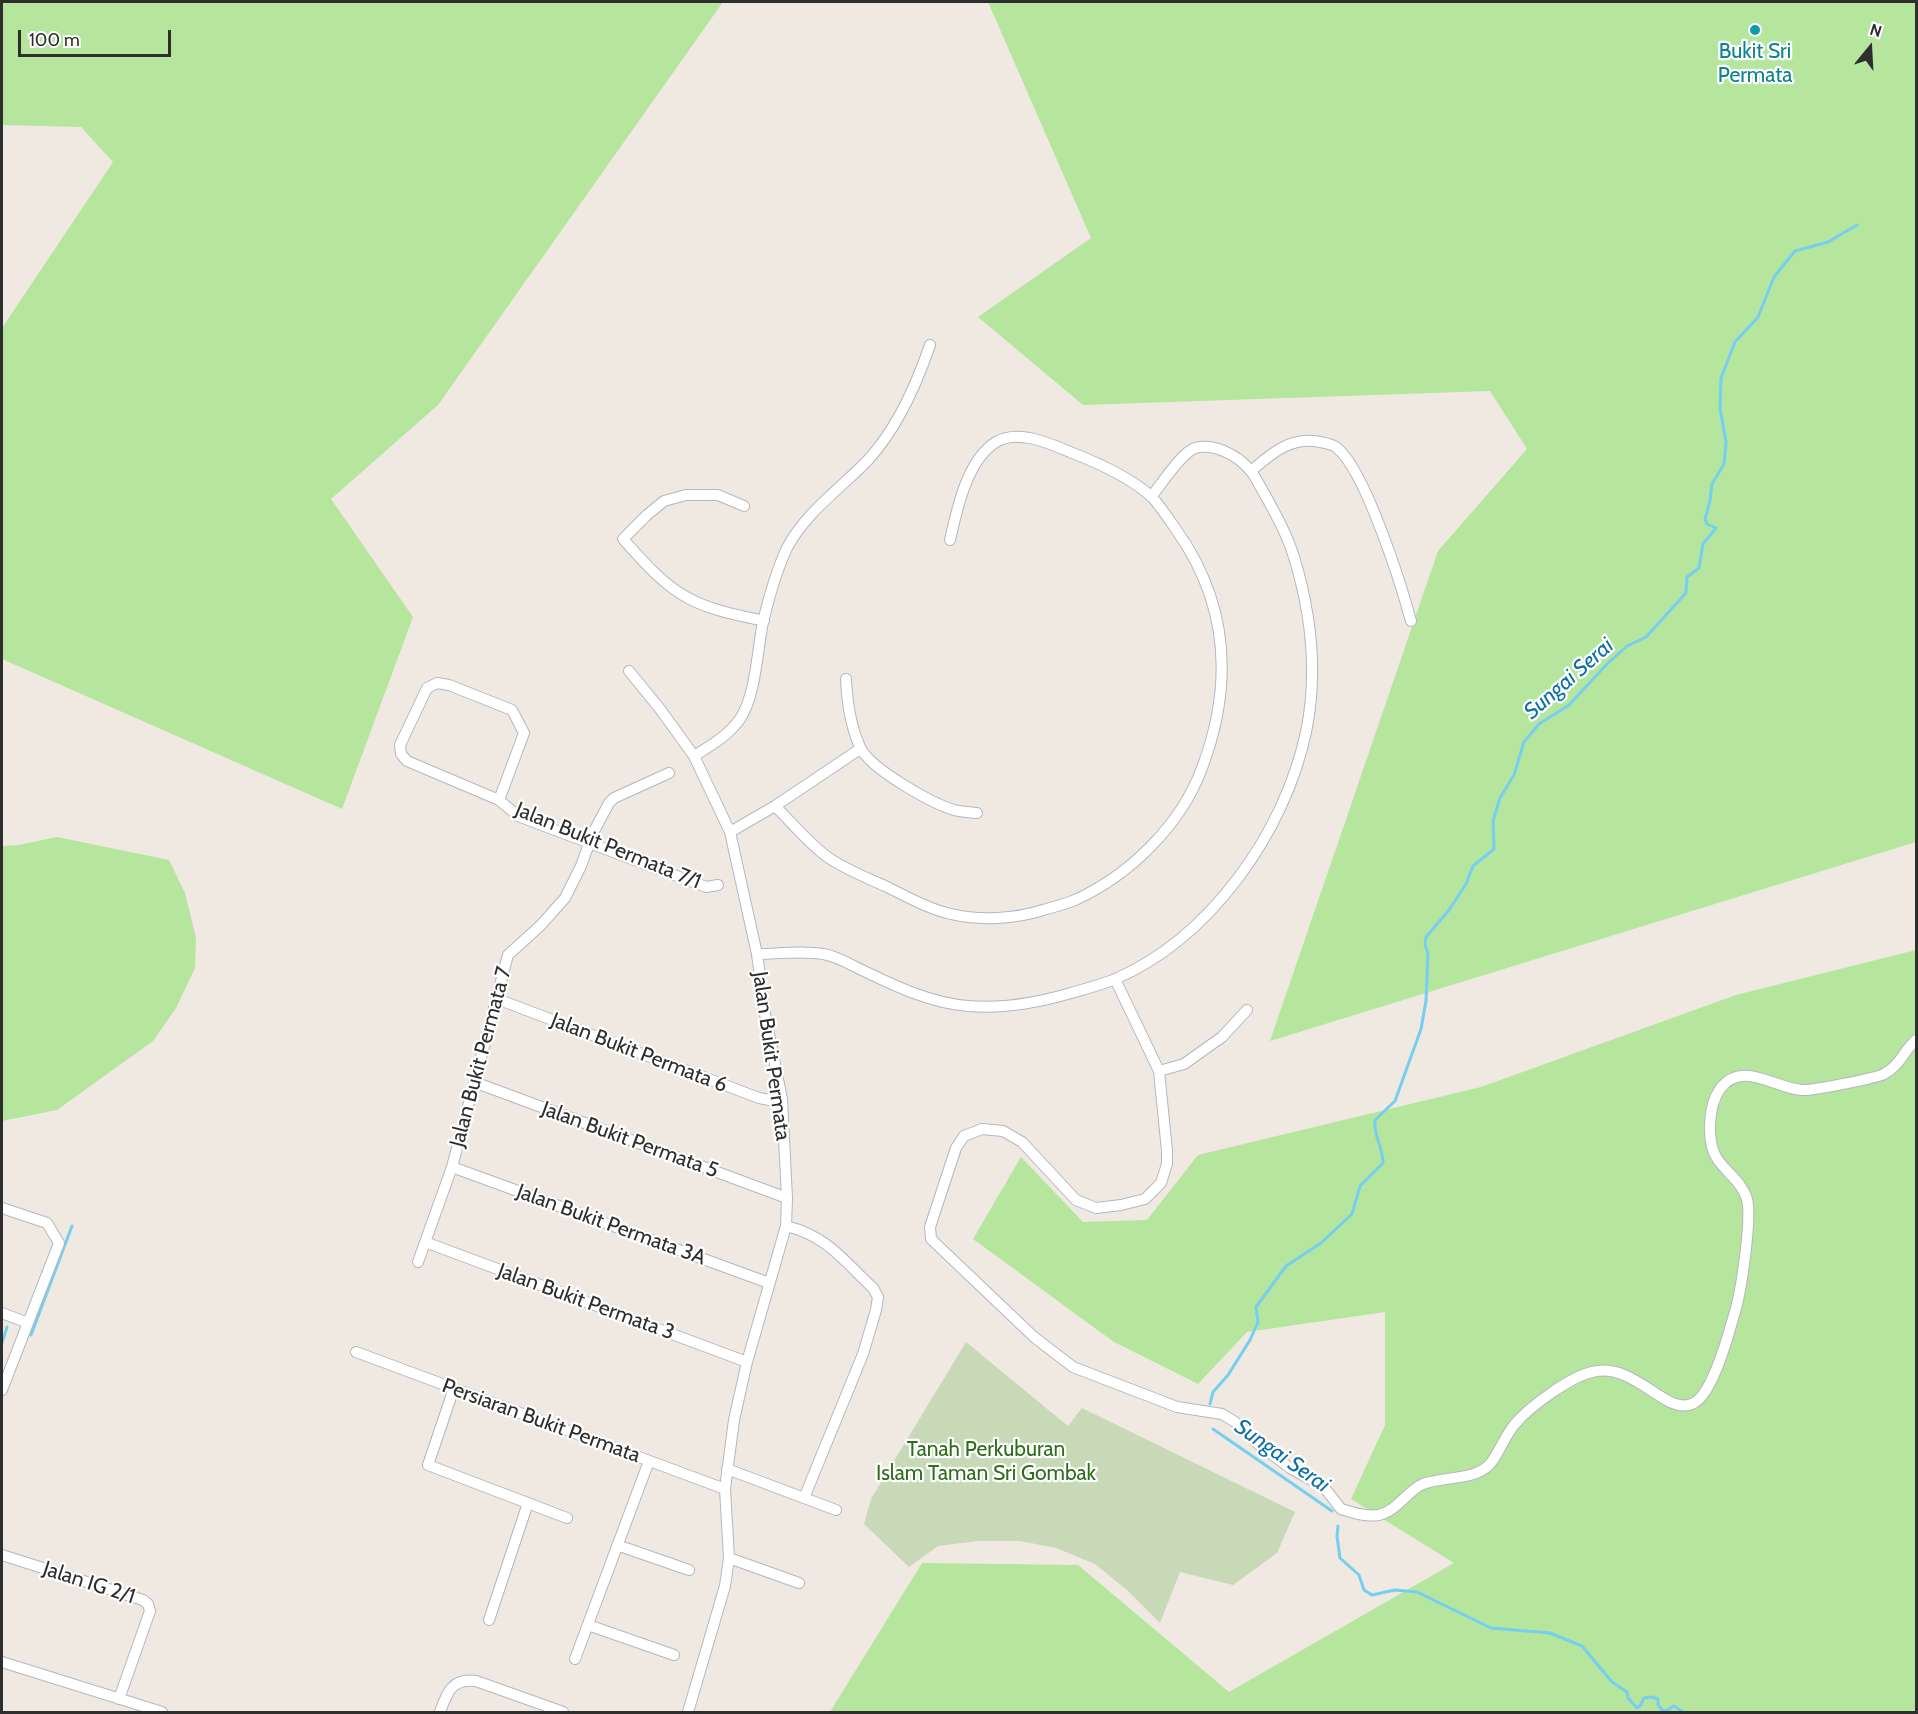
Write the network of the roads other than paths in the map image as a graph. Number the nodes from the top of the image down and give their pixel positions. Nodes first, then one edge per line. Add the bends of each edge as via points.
1 (930, 345) dead end
2 (1251, 471) junction
3 (1151, 497) junction
4 (744, 506) dead end
5 (950, 540) dead end
6 (764, 621) junction
7 (1411, 621) dead end
8 (629, 671) dead end
9 (846, 679) dead end
10 (860, 749) junction
11 (694, 756) junction
12 (669, 773) dead end
13 (499, 800) junction
14 (776, 806) junction
15 (977, 813) dead end
16 (730, 832) junction
17 (589, 843) junction
18 (718, 885) dead end
19 (757, 954) junction
20 (1115, 979) junction
21 (497, 999) junction
22 (1247, 1010) dead end
23 (1917, 1040) edge
24 (1159, 1071) junction
25 (474, 1082) junction
26 (782, 1099) junction
27 (452, 1167) junction
28 (787, 1198) junction
29 (2, 1208) edge
30 (786, 1226) junction
31 (425, 1242) junction
32 (418, 1262) dead end
33 (769, 1283) junction
34 (2, 1313) edge
35 (28, 1323) junction
36 (356, 1352) dead end
37 (747, 1362) junction
38 (454, 1388) junction
39 (2, 1390) edge
40 (649, 1461) junction
41 (727, 1469) junction
42 (725, 1489) junction
43 (804, 1498) junction
44 (528, 1503) junction
45 (836, 1510) dead end
46 (567, 1518) dead end
47 (617, 1545) junction
48 (2, 1555) edge
49 (729, 1558) junction
50 (689, 1570) dead end
51 (799, 1583) dead end
52 (489, 1620) dead end
53 (588, 1625) junction
54 (674, 1654) dead end
55 (575, 1659) dead end
56 (2, 1662) edge
57 (119, 1699) junction
58 (162, 1713) edge
59 (440, 1713) edge
60 (563, 1713) edge
61 (688, 1713) edge

1 - 6 street via 918,379 886,435 868,459 808,518 789,546
2 - 3 street via 1223,451 1196,448 1186,453
2 - 7 street via 1289,443 1308,440 1336,447 1348,460 1366,494
2 - 20 street via 1279,520 1303,589 1311,636 1307,730 1289,792 1234,886 1178,940
3 - 5 street via 1084,457 1020,436 997,442 972,469
3 - 14 street via 1189,547 1212,599 1221,647 1221,691 1216,729 1186,802 1154,842 1116,877 1073,900 1020,916 950,914 844,868 808,842
4 - 6 street via 718,495 686,495 664,501 623,539 657,576 688,598 717,610
6 - 11 street via 749,697 740,719 723,738
8 - 11 street, Jalan Bukit Permata
9 - 10 street via 848,708
10 - 14 street
10 - 15 street via 916,794 954,810
11 - 16 street, Jalan Bukit Permata
12 - 17 street, Jalan Bukit Permata 7 via 614,798
13 - 13 street, Jalan Bukit Permata 7/1 via 524,733 512,710 448,685 437,683 427,688 400,745 401,754 407,761
13 - 17 street, Jalan Bukit Permata 7/1 via 519,816
14 - 16 street
16 - 19 street, Jalan Bukit Permata
17 - 18 street, Jalan Bukit Permata 7/1 via 706,887
17 - 21 street, Jalan Bukit Permata 7 via 565,898 508,956
19 - 20 street via 824,954 917,995 967,1006 1038,1003
19 - 26 street, Jalan Bukit Permata
20 - 24 street
21 - 25 street, Jalan Bukit Permata 7
21 - 26 street, Jalan Bukit Permata 6 via 759,1098
22 - 24 street via 1222,1037 1184,1064
23 - 24 street via 1907,1047 1905,1057 1883,1075 1805,1090 1742,1076 1720,1089 1709,1134 1717,1158 1747,1197 1749,1218 1736,1312 1714,1376 1697,1402 1673,1405 1630,1376 1610,1370 1590,1372 1560,1387 1516,1422 1488,1466 1470,1475 1420,1485 1381,1515 1341,1509 1324,1487 1290,1468 1222,1414 1178,1407 1073,1367 1034,1337 931,1239 930,1227 956,1148 964,1136 981,1129 1003,1131 1022,1142 1076,1200 1096,1208 1145,1199 1161,1183 1167,1164
25 - 27 street, Jalan Bukit Permata 7
25 - 28 street, Jalan Bukit Permata 5
26 - 28 street, Jalan Bukit Permata
27 - 31 street, Jalan Bukit Permata 7
27 - 33 street, Jalan Bukit Permata 3A
28 - 30 street, Jalan Bukit Permata
29 - 35 street via 47,1223 59,1243
30 - 33 street, Jalan Bukit Permata
30 - 43 street via 823,1240 878,1297 863,1354
31 - 32 street, Jalan Bukit Permata 7
31 - 37 street, Jalan Bukit Permata 3
33 - 37 street, Jalan Bukit Permata
34 - 35 street
35 - 39 street
36 - 38 street, Persiaran Bukit Permata
37 - 41 street, Jalan Bukit Permata
38 - 40 street, Persiaran Bukit Permata
38 - 44 street via 428,1465
40 - 42 street, Persiaran Bukit Permata
40 - 47 street
41 - 42 street, Jalan Bukit Permata
41 - 43 street
42 - 49 street, Jalan Bukit Permata
43 - 45 street
44 - 46 street
44 - 52 street
47 - 50 street
47 - 53 street
48 - 57 street, Jalan IG 2/1 via 148,1604 150,1611
49 - 51 street
49 - 61 street, Jalan Bukit Permata via 725,1586
53 - 54 street
53 - 55 street
56 - 57 street
57 - 58 street
59 - 60 street via 451,1687 459,1681 476,1681

